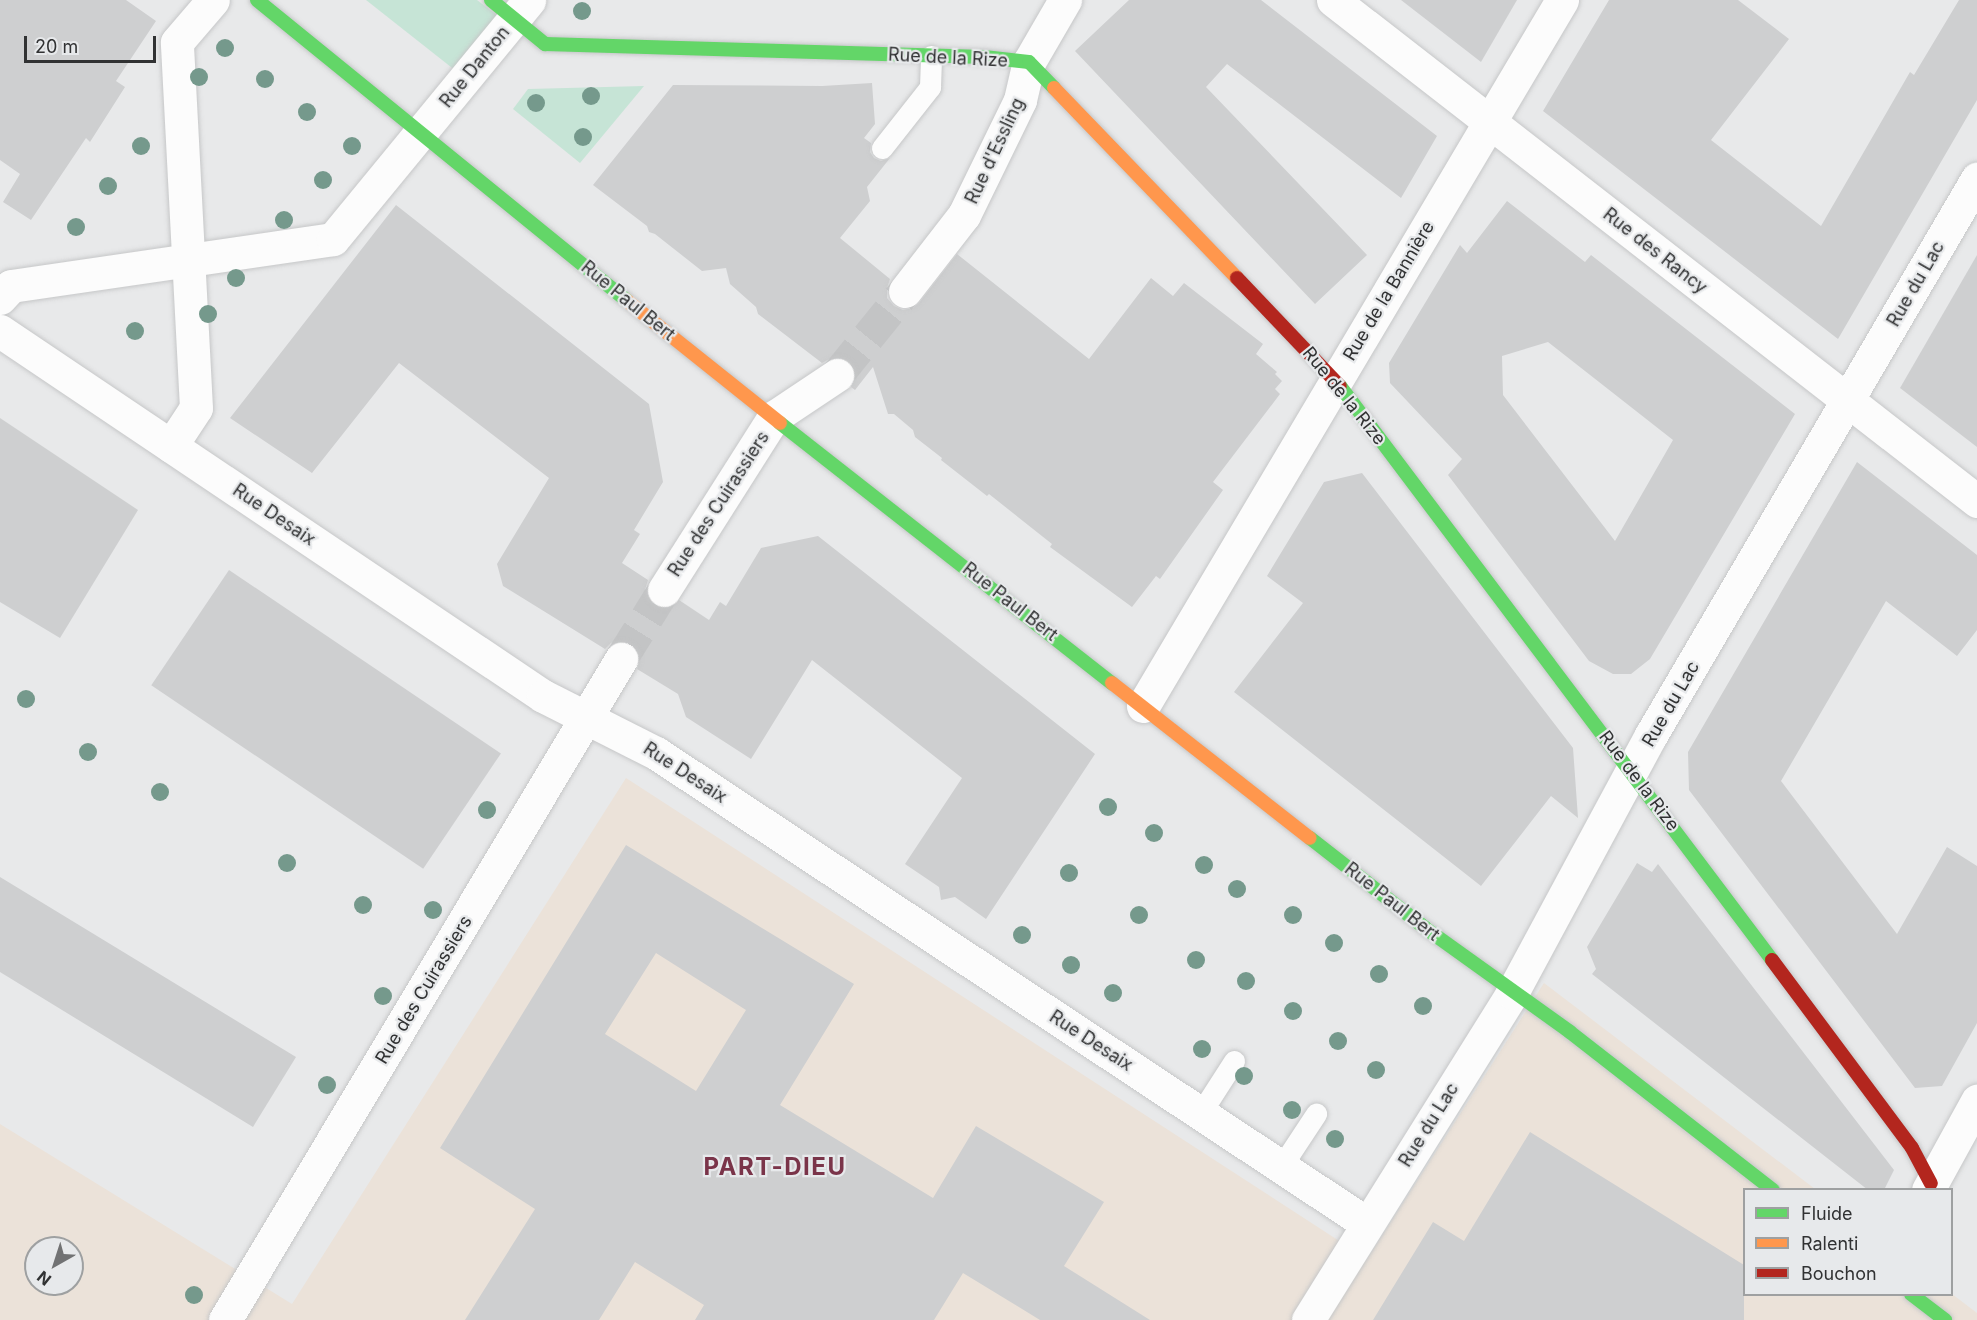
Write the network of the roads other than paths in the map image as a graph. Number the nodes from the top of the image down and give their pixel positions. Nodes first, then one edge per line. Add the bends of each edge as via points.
1 (213, 0) edge
2 (257, 0) edge
3 (1065, 0) edge
4 (1333, 0) edge
5 (1562, 0) edge
6 (512, 6) edge
7 (931, 56) junction
8 (1029, 62) junction
9 (1490, 121) junction
10 (421, 133) junction
11 (882, 147) dead end
12 (1977, 179) edge
13 (188, 259) junction
14 (905, 291) tunnel mouth
15 (0, 298) edge
16 (0, 331) edge
17 (837, 375) tunnel mouth
18 (1336, 381) junction
19 (1847, 402) junction
20 (774, 417) junction
21 (171, 446) junction
22 (1977, 501) edge
23 (664, 590) tunnel mouth
24 (621, 659) tunnel mouth
25 (1143, 706) junction
26 (586, 717) junction
27 (1632, 772) junction
28 (1512, 993) junction
29 (1234, 1061) dead end
30 (1977, 1101) edge
31 (1200, 1114) junction
32 (1316, 1114) dead end
33 (1281, 1167) junction
34 (1929, 1186) edge
35 (1770, 1188) edge
36 (1366, 1223) junction
37 (1914, 1296) edge
38 (225, 1320) edge
39 (1308, 1320) edge
40 (1945, 1320) edge

1 - 13 street via 177,42
2 - 10 street, Rue Paul Bert
3 - 8 street, Rue d'Essling
4 - 9 street, Rue des Rancy
5 - 9 street, Rue de la Bannière
6 - 7 street, Rue de la Rize via 544,44
6 - 10 street, Rue Danton
7 - 8 street, Rue de la Rize
7 - 11 lane via 930,87
8 - 14 street, Rue d'Essling via 1020,100 964,215
8 - 18 street, Rue de la Rize
9 - 18 street, Rue de la Bannière
9 - 19 street, Rue des Rancy
10 - 13 street, Rue Danton via 333,239
10 - 20 street, Rue Paul Bert
12 - 19 street, Rue du Lac
13 - 15 street, Rue Danton via 11,286
13 - 21 street via 196,408
16 - 21 street, Rue Desaix
17 - 20 street
18 - 25 street, Rue de la Bannière
18 - 27 street, Rue de la Rize
19 - 22 street, Rue des Rancy
19 - 27 street, Rue du Lac
20 - 23 street, Rue des Cuirassiers
20 - 25 street, Rue Paul Bert
21 - 26 street, Rue Desaix via 543,696
24 - 26 street, Rue des Cuirassiers
25 - 28 street, Rue Paul Bert
26 - 31 street, Rue Desaix via 656,753
26 - 38 street, Rue des Cuirassiers
27 - 28 street, Rue du Lac
27 - 34 street, Rue de la Rize via 1912,1148
28 - 35 street, Rue Paul Bert via 1570,1032
28 - 36 street, Rue du Lac
29 - 31 lane
30 - 34 street
31 - 33 street, Rue Desaix
32 - 33 lane
33 - 36 street, Rue Desaix
36 - 39 street, Rue du Lac
37 - 40 street

